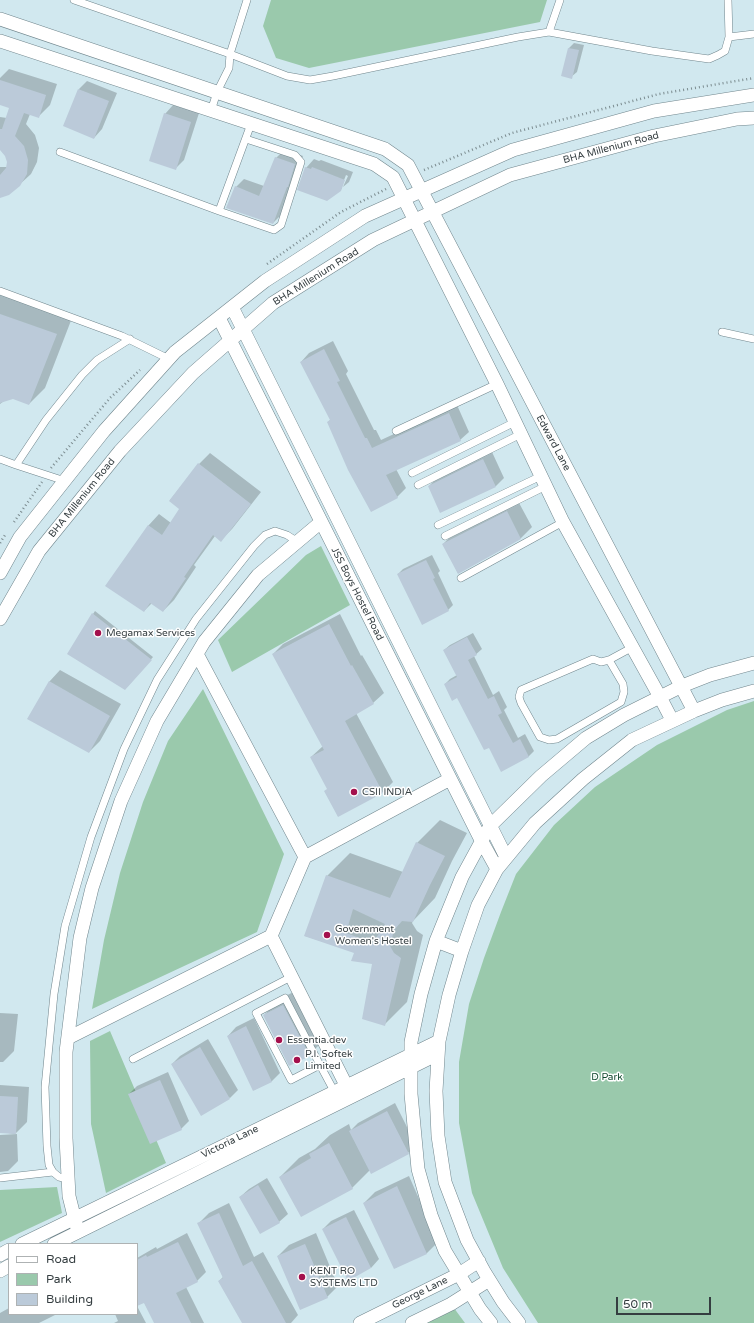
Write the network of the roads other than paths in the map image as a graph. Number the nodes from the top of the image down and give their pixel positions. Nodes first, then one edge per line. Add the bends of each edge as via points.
1 (74, 0) edge
2 (247, 0) edge
3 (560, 0) edge
4 (728, 0) edge
5 (0, 19) edge
6 (549, 32) junction
7 (754, 34) edge
8 (729, 37) junction
9 (0, 41) edge
10 (230, 54) junction
11 (217, 92) junction
12 (754, 95) edge
13 (211, 111) junction
14 (754, 118) edge
15 (251, 124) junction
16 (246, 140) junction
17 (60, 152) dead end
18 (421, 191) junction
19 (404, 197) junction
20 (219, 211) junction
21 (432, 212) junction
22 (415, 220) junction
23 (0, 291) edge
24 (232, 307) junction
25 (219, 318) junction
26 (243, 329) junction
27 (722, 332) dead end
28 (130, 339) junction
29 (754, 339) edge
30 (230, 341) junction
31 (169, 359) junction
32 (497, 384) junction
33 (515, 422) junction
34 (396, 431) dead end
35 (521, 434) junction
36 (0, 459) edge
37 (16, 465) junction
38 (412, 474) dead end
39 (65, 481) junction
40 (544, 481) junction
41 (418, 485) dead end
42 (321, 522) junction
43 (563, 522) junction
44 (438, 524) dead end
45 (445, 536) dead end
46 (298, 542) junction
47 (358, 558) junction
48 (343, 566) junction
49 (0, 573) edge
50 (461, 578) dead end
51 (0, 619) edge
52 (632, 647) junction
53 (197, 654) junction
54 (609, 660) junction
55 (754, 663) edge
56 (682, 686) junction
57 (754, 690) edge
58 (660, 697) junction
59 (694, 711) junction
60 (672, 720) junction
61 (450, 778) junction
62 (491, 825) junction
63 (481, 840) junction
64 (506, 857) junction
65 (305, 858) junction
66 (497, 869) junction
67 (271, 936) junction
68 (436, 941) junction
69 (462, 951) junction
70 (291, 977) junction
71 (68, 1038) junction
72 (439, 1048) junction
73 (133, 1059) dead end
74 (411, 1061) junction
75 (320, 1065) junction
76 (346, 1086) junction
77 (334, 1091) junction
78 (53, 1172) junction
79 (0, 1178) edge
80 (68, 1179) junction
81 (75, 1218) junction
82 (78, 1232) junction
83 (24, 1243) edge
84 (56, 1243) edge
85 (479, 1261) junction
86 (459, 1274) junction
87 (489, 1280) junction
88 (470, 1292) junction
89 (360, 1323) edge
90 (412, 1323) edge
91 (491, 1323) edge
92 (519, 1323) edge

1 - 10 lane
2 - 10 lane
3 - 6 lane
4 - 8 lane
5 - 11 street, Edward Lane
6 - 8 lane via 709,60 725,50
6 - 10 lane via 310,80 287,76
7 - 8 lane
9 - 13 street
10 - 11 lane via 229,68
11 - 13 lane
11 - 18 street, Edward Lane via 385,149 408,165
12 - 18 street via 654,110 513,150
13 - 15 street
14 - 21 street, BHA Millenium Road via 737,119 654,136 510,175
15 - 16 lane
15 - 19 street via 374,164 393,177
16 - 20 lane
16 - 20 lane via 295,155 301,162 281,225 274,230
17 - 20 lane
18 - 19 street
18 - 21 street, Edward Lane
19 - 22 street
19 - 24 street via 365,216 265,281
21 - 22 street, BHA Millenium Road
21 - 56 street, Edward Lane
22 - 26 street, BHA Millenium Road via 373,240 273,303
22 - 32 street
23 - 28 lane
24 - 25 street
24 - 26 street, JSS Boys Hostel Road
25 - 30 street, JSS Boys Hostel Road
25 - 31 street
26 - 30 street, BHA Millenium Road
26 - 47 street, JSS Boys Hostel Road
27 - 29 lane
28 - 31 lane
28 - 37 lane via 97,360 82,374 46,420
30 - 42 street, JSS Boys Hostel Road
30 - 51 street, BHA Millenium Road via 193,373 120,451 39,551
31 - 39 street via 104,431
32 - 33 street
32 - 34 lane
33 - 35 street
33 - 38 lane
35 - 40 street
35 - 41 lane
36 - 37 lane
37 - 39 lane
39 - 49 street via 20,537
40 - 43 street
40 - 44 lane
40 - 45 lane
42 - 46 street
42 - 48 street, JSS Boys Hostel Road
43 - 50 lane
43 - 52 street
46 - 53 street via 258,576
46 - 78 lane via 275,531 265,535 254,546 196,619 157,680 124,749 87,852 65,926 56,979 45,1087 47,1146 49,1165
47 - 48 street
47 - 62 street, JSS Boys Hostel Road
48 - 61 street, JSS Boys Hostel Road
52 - 54 lane
52 - 58 street
53 - 65 street
53 - 71 street via 156,721 122,801 94,881 80,938
54 - 54 lane via 600,662 594,659 521,690 519,697 540,737 557,739 621,702 623,684
55 - 56 street
56 - 58 street
56 - 59 street, Edward Lane
57 - 59 street
58 - 60 street
58 - 62 street via 586,738 541,776
59 - 60 street
60 - 64 street via 632,740 583,779 534,823
61 - 63 street, JSS Boys Hostel Road
61 - 65 street
62 - 63 street
62 - 64 street, JSS Boys Hostel Road
63 - 66 street, JSS Boys Hostel Road
63 - 68 street via 462,877
64 - 66 street
65 - 67 street
66 - 69 street via 478,905
67 - 70 street
67 - 71 street
68 - 69 street
68 - 74 street via 411,1042
69 - 72 street via 449,995
70 - 73 lane
70 - 76 street
71 - 80 street
72 - 74 street, Victoria Lane
72 - 85 street via 436,1091 438,1136 445,1182
74 - 76 street, Victoria Lane
74 - 82 street, Victoria Lane
74 - 86 street via 410,1094 418,1169 431,1215 445,1251
75 - 75 lane via 286,998 256,1013 291,1080
75 - 77 lane
76 - 77 street, Victoria Lane
77 - 81 street, Victoria Lane
78 - 79 lane
78 - 80 lane
80 - 81 street via 69,1196
81 - 82 street
81 - 83 street, Victoria Lane
82 - 84 street, Victoria Lane
85 - 86 street, George Lane
85 - 87 street
86 - 88 street
86 - 89 street, George Lane
87 - 88 street
87 - 92 street
88 - 90 street
88 - 91 street

